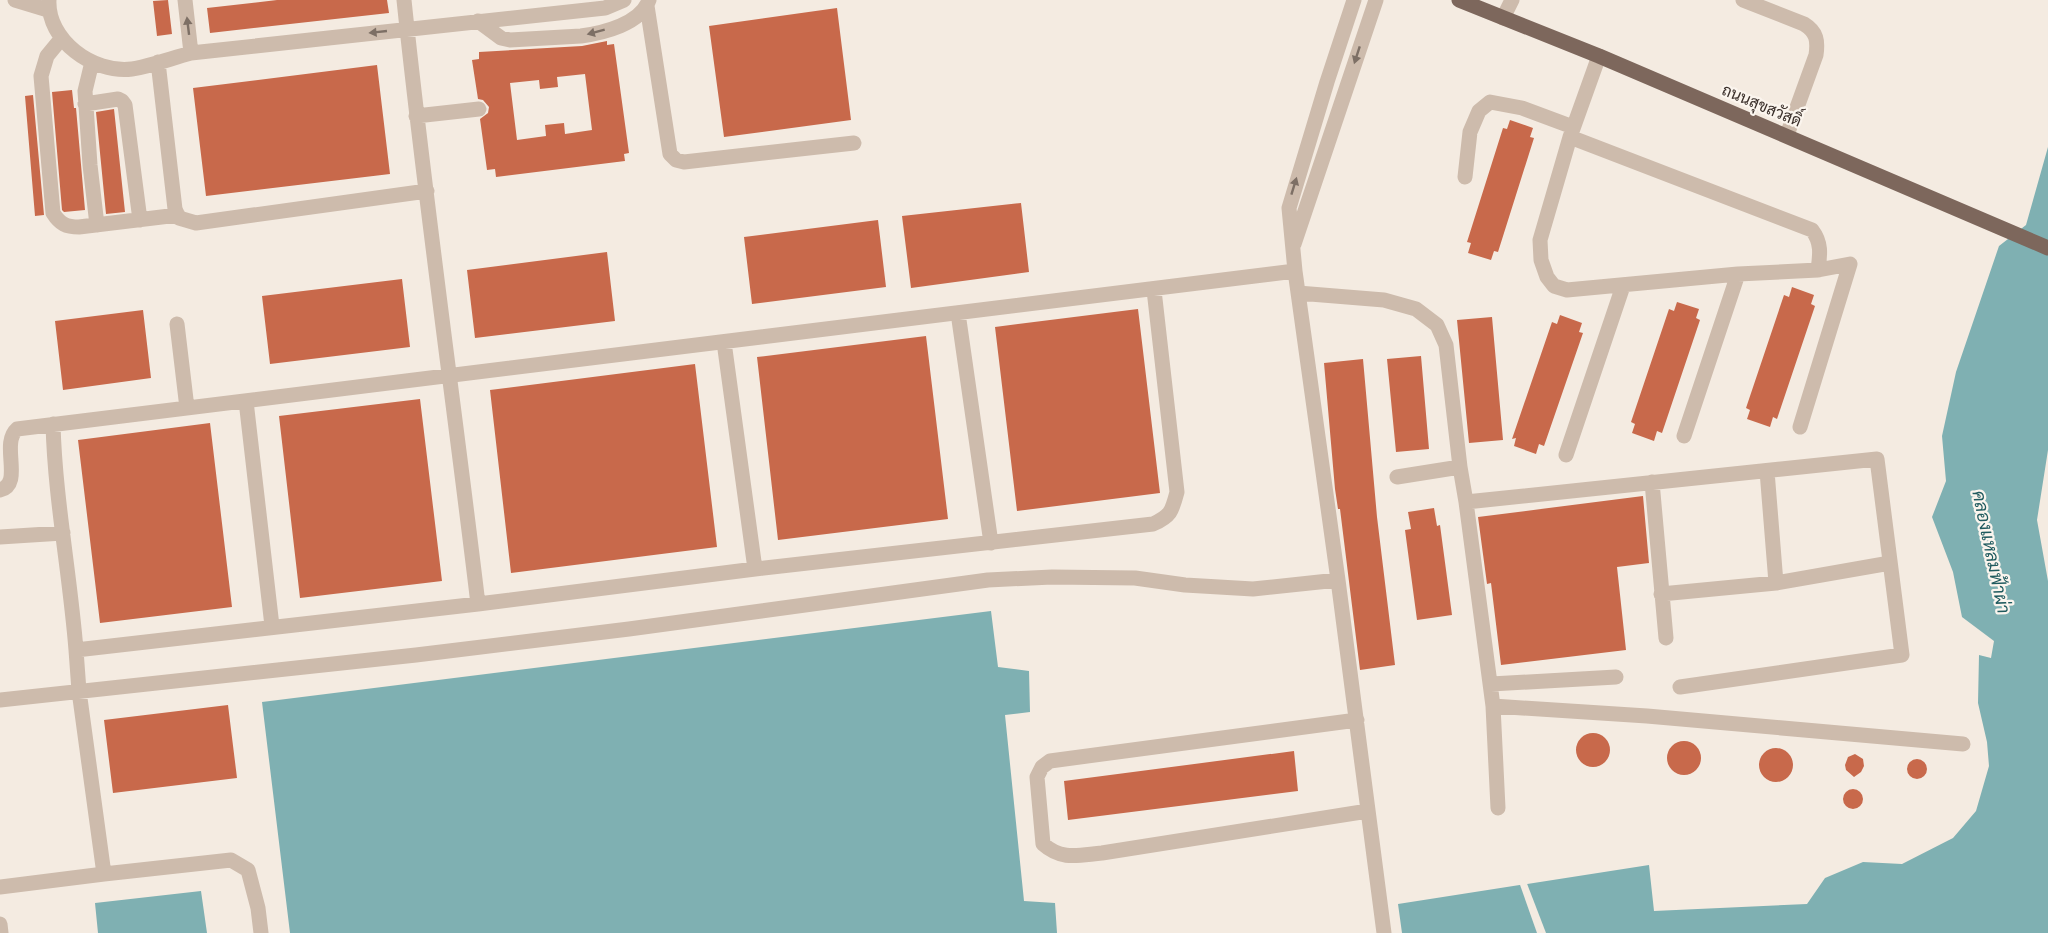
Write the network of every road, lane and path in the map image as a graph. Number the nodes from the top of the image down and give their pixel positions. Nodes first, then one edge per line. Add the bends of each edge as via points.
1 (15, 0) edge
2 (185, 0) edge
3 (404, 0) edge
4 (624, 0) edge
5 (1354, 0) edge
6 (1376, 0) edge
7 (1459, 0) edge
8 (1512, 0) edge
9 (1743, 0) edge
10 (644, 2) edge
11 (49, 5) edge
12 (579, 5) edge
13 (545, 14) junction
14 (1503, 18) junction
15 (478, 21) junction
16 (407, 28) junction
17 (548, 37) junction
18 (61, 39) junction
19 (191, 53) junction
20 (1599, 56) junction
21 (92, 62) junction
22 (158, 62) junction
23 (85, 104) junction
24 (479, 109) dead end
25 (416, 116) junction
26 (1572, 132) junction
27 (1787, 135) junction
28 (854, 143) dead end
29 (1465, 177) dead end
30 (427, 191) junction
31 (178, 215) junction
32 (140, 220) junction
33 (97, 225) junction
34 (1294, 244) junction
35 (2048, 248) edge
36 (1818, 270) junction
37 (1295, 271) junction
38 (1738, 274) junction
39 (1623, 286) junction
40 (1154, 290) junction
41 (1298, 293) junction
42 (958, 313) junction
43 (177, 324) dead end
44 (724, 342) junction
45 (451, 375) junction
46 (246, 400) junction
47 (187, 408) junction
48 (53, 424) junction
49 (1800, 427) dead end
50 (1684, 436) dead end
51 (1566, 455) dead end
52 (1460, 467) junction
53 (1767, 471) junction
54 (1397, 477) dead end
55 (1652, 483) junction
56 (0, 490) edge
57 (1466, 502) junction
58 (63, 532) junction
59 (0, 537) edge
60 (991, 543) junction
61 (1890, 563) junction
62 (755, 569) junction
63 (1338, 580) junction
64 (1776, 583) junction
65 (1661, 594) junction
66 (478, 604) junction
67 (272, 626) junction
68 (1666, 638) dead end
69 (76, 650) junction
70 (1617, 677) dead end
71 (1491, 684) junction
72 (1680, 687) dead end
73 (79, 691) junction
74 (0, 700) edge
75 (1493, 706) junction
76 (1356, 720) junction
77 (1963, 744) dead end
78 (1498, 808) dead end
79 (1368, 811) junction
80 (104, 874) junction
81 (0, 887) edge
82 (0, 924) edge
83 (1, 933) edge
84 (261, 933) edge
85 (1384, 933) edge

1 - 11 street
19 -> 2 street
3 - 16 street
4 - 12 street via 605,8
34 -> 5 street via 1289,222 1292,194
6 -> 34 street
7 - 14 main road, ถนนสุขสวัสดิ์
8 - 14 street
9 - 27 street via 1804,24 1816,35 1816,55
10 -> 17 street via 638,15 625,23 592,34
10 - 28 street via 670,154 676,160
11 - 18 street via 51,22
12 - 13 street
13 - 15 street
13 - 17 street
14 - 20 main road, ถนนสุขสวัสดิ์
15 - 16 street
15 - 17 street via 501,38
16 -> 19 street
16 - 25 street
18 - 21 street
18 - 33 street via 47,56 41,75 53,213 63,225
19 - 22 street
20 - 26 street
20 - 27 main road, ถนนสุขสวัสดิ์
21 - 22 street via 108,68 131,69
21 - 23 street
22 - 31 street
23 - 32 street via 118,99 125,105
23 - 33 street
24 - 25 street
25 - 30 street
26 - 29 street via 1522,108 1490,102 1479,111 1470,132
26 - 36 street via 1812,230 1818,238
26 - 39 street via 1540,240 1541,260 1554,286 1567,291
27 - 35 main road, ถนนสุขสวัสดิ์
30 - 31 street via 196,223 179,219
30 - 45 street
31 - 32 street
32 - 33 street
34 - 37 street
36 - 38 street
36 - 49 street via 1850,264
37 - 40 street
37 - 41 street
38 - 39 street
38 - 50 street
39 - 51 street
40 - 42 street
40 - 60 street via 1177,492 1172,510 1153,524
41 - 52 street via 1384,300 1416,309 1437,325 1446,345
41 - 63 street
42 - 44 street
42 - 60 street
43 - 47 street
44 - 45 street
44 - 62 street
45 - 46 street
45 - 66 street
46 - 47 street
46 - 67 street
47 - 48 street
48 - 56 street via 12,433 11,480
48 - 58 street
52 - 54 street
52 - 57 street
53 - 55 street
53 - 61 street via 1877,459
53 - 64 street
55 - 57 street
55 - 65 street
57 - 71 street
58 - 59 street
58 - 69 street
60 - 62 street
61 - 64 street
61 - 72 street via 1902,655
62 - 66 street
63 - 73 street via 1253,589 1135,578 988,580 440,652
63 - 76 street
64 - 65 street
65 - 68 street
66 - 67 street
67 - 69 street
69 - 73 street
70 - 71 street
71 - 75 street
73 - 74 street
73 - 80 street
75 - 77 street
75 - 78 street
76 - 79 street
76 - 79 street via 1050,761 1037,777 1042,844 1062,856 1102,853
79 - 85 street
80 - 81 street
80 - 84 street via 231,860 248,870
82 - 83 street

